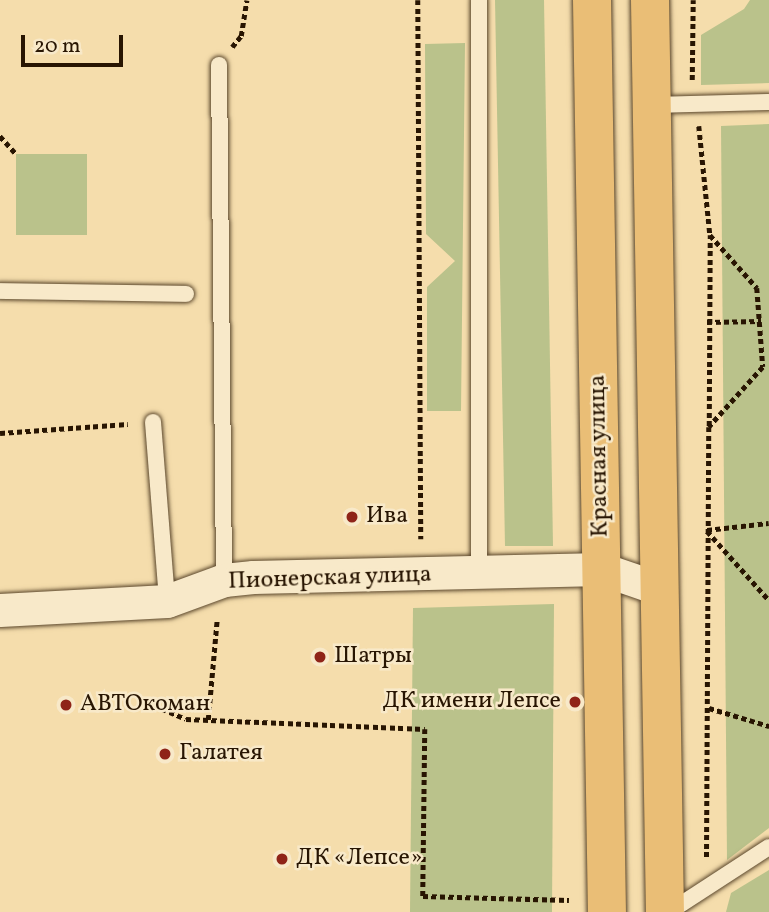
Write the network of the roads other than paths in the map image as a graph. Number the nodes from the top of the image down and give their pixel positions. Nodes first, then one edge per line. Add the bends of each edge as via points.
1 (479, 0) edge
2 (592, 0) edge
3 (650, 0) edge
4 (219, 65) road end
5 (769, 102) edge
6 (651, 105) junction
7 (0, 291) edge
8 (186, 294) dead end
9 (153, 422) road end
10 (602, 569) junction
11 (480, 574) junction
12 (660, 589) junction
13 (221, 595) junction
14 (167, 601) junction
15 (0, 610) edge
16 (769, 847) edge
17 (607, 912) edge
18 (667, 912) edge

1 - 11 lane
2 - 10 highway, Красная улица
3 - 6 highway
4 - 13 lane
5 - 6 lane
6 - 12 highway
7 - 8 lane
9 - 14 lane
10 - 11 street, Пионерская улица
10 - 12 street, Пионерская улица
10 - 17 highway, Красная улица
11 - 13 street, Пионерская улица via 421,575
12 - 18 highway
13 - 14 street, Пионерская улица
14 - 15 street, Пионерская улица
16 - 18 lane

